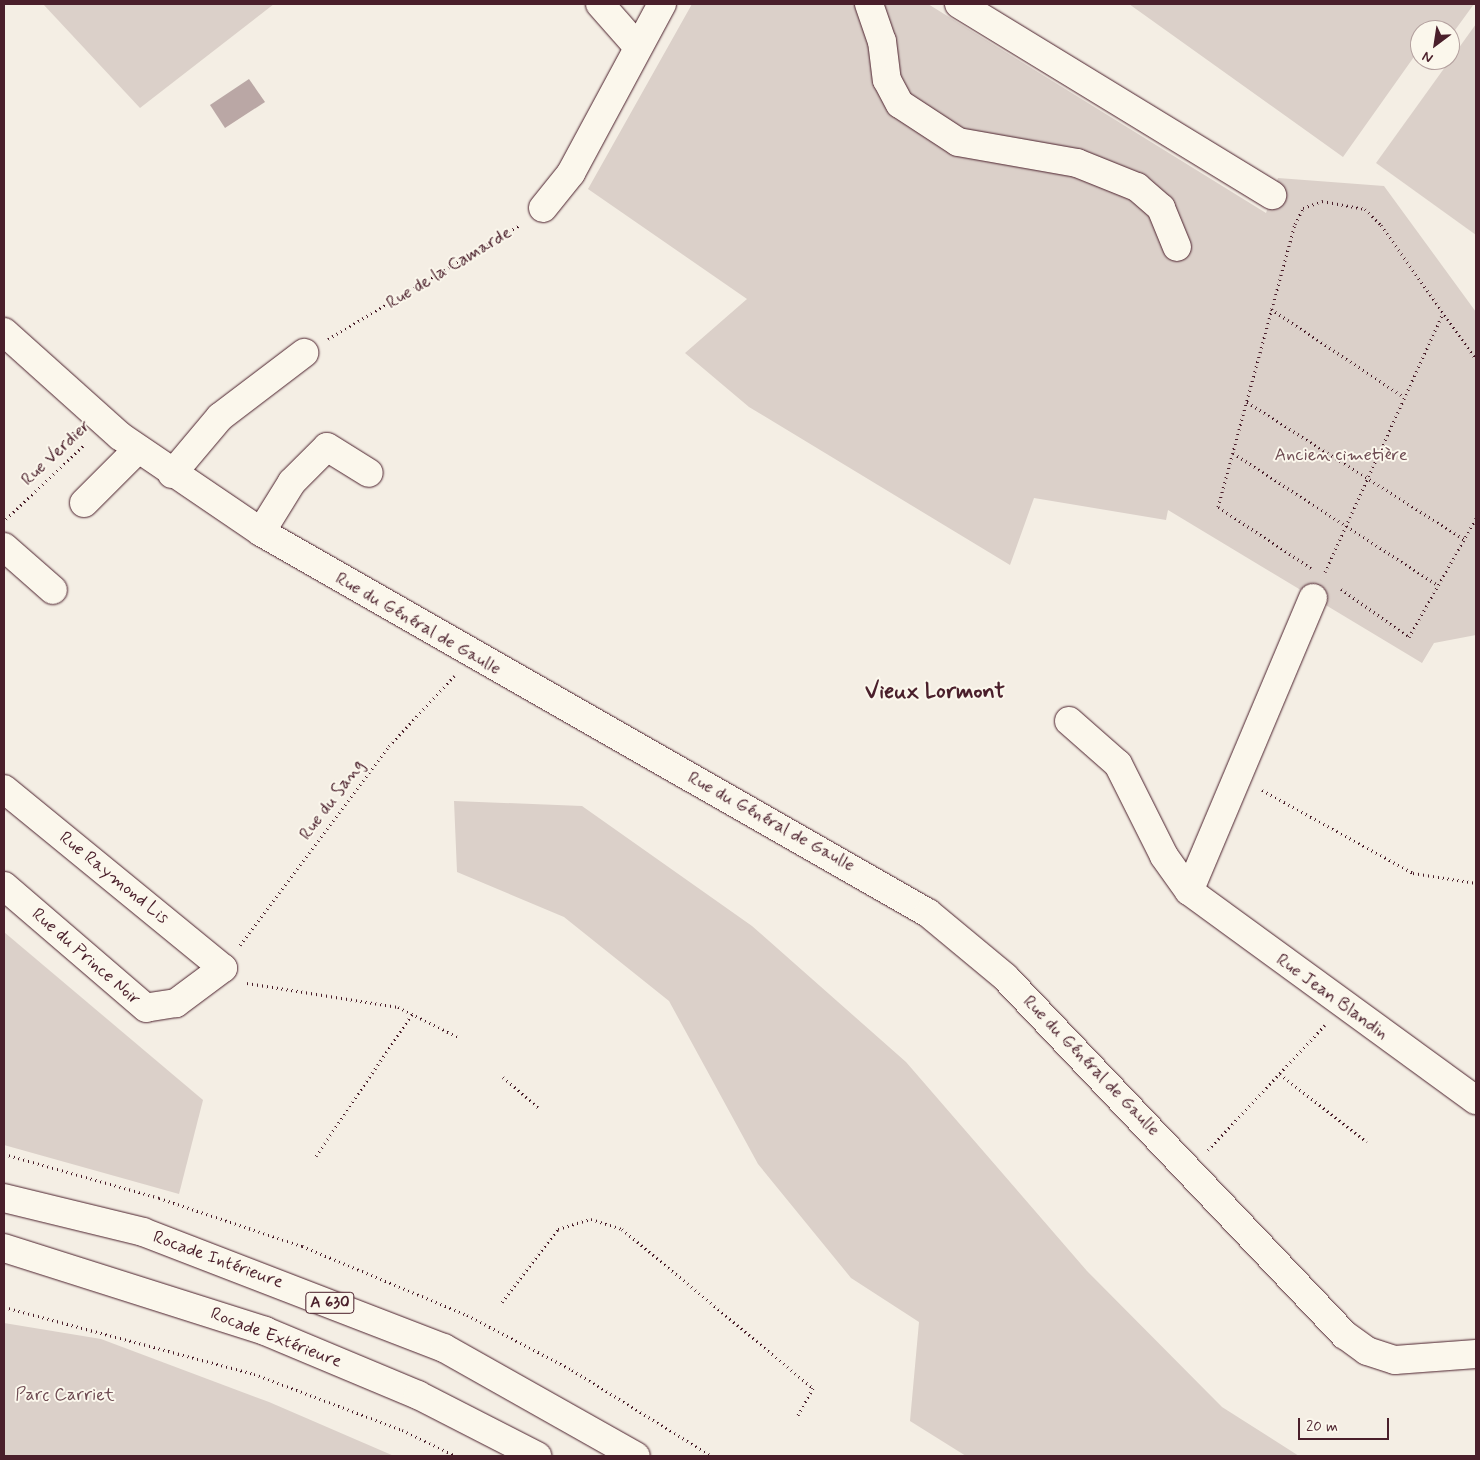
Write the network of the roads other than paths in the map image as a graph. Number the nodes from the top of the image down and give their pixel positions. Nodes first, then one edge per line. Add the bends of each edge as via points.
1 (600, 4) edge
2 (662, 4) edge
3 (869, 4) edge
4 (959, 4) edge
5 (636, 46) junction
6 (1272, 195) dead end
7 (543, 208) road end
8 (1177, 247) dead end
9 (4, 332) edge
10 (304, 353) road end
11 (138, 450) junction
12 (369, 473) dead end
13 (172, 474) junction
14 (84, 503) dead end
15 (261, 532) junction
16 (4, 547) edge
17 (1318, 587) road end
18 (53, 590) dead end
19 (1069, 721) dead end
20 (4, 789) edge
21 (4, 886) edge
22 (1189, 891) junction
23 (223, 968) joint
24 (1476, 1100) edge
25 (4, 1198) edge
26 (4, 1248) edge
27 (1476, 1354) edge
28 (537, 1456) edge
29 (636, 1456) edge

1 - 5 main road
2 - 5 main road
3 - 8 main road via 882,41 888,80 900,104 958,142 1077,163 1137,187 1161,208
4 - 6 main road
5 - 7 main road via 571,173
9 - 11 main road, Rue du Général de Gaulle
10 - 13 main road via 220,416
11 - 13 main road, Rue du Général de Gaulle
11 - 14 main road
12 - 15 main road via 327,447 292,482
13 - 15 main road, Rue du Général de Gaulle
15 - 27 main road, Rue du Général de Gaulle via 472,656 832,855 928,913 1005,977 1345,1335 1367,1351 1395,1360
16 - 18 main road
17 - 22 main road
19 - 22 main road, Rue Jean Blandin via 1118,764 1164,856
20 - 23 main road, Rue Raymond Lis
21 - 23 main road, Rue du Prince Noir via 146,1008 176,1003
22 - 24 main road, Rue Jean Blandin via 1342,1006
25 - 29 main road, Rocade Intérieure / A 630 via 143,1232 435,1345
26 - 28 main road, Rocade Extérieure via 265,1331 418,1395

